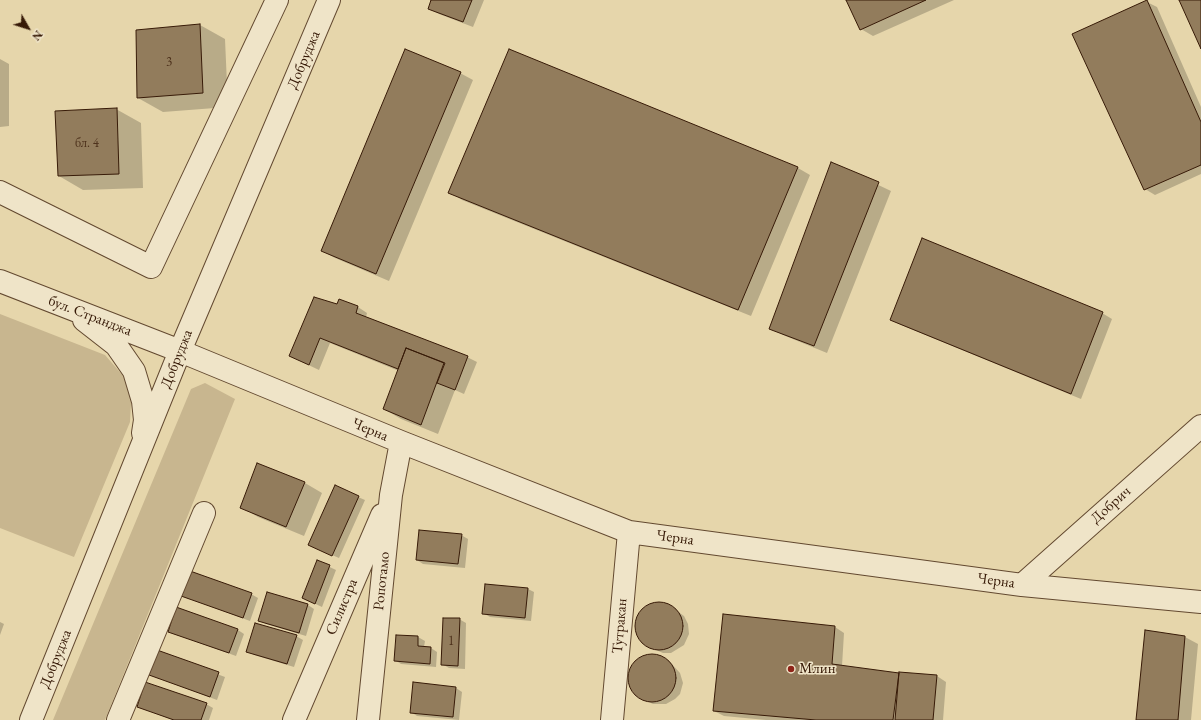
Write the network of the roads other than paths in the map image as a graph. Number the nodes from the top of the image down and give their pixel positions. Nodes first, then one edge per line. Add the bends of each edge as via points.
1 (277, 0) edge
2 (330, 0) edge
3 (0, 192) edge
4 (0, 281) edge
5 (68, 307) junction
6 (180, 351) junction
7 (1201, 426) edge
8 (401, 442) junction
9 (140, 452) junction
10 (391, 495) junction
11 (204, 513) dead end
12 (628, 532) junction
13 (1022, 585) junction
14 (1201, 602) edge
15 (31, 720) edge
16 (118, 720) edge
17 (294, 720) edge
18 (368, 720) edge
19 (612, 720) edge

1 - 3 street via 151,267
2 - 6 street, Добруджа
4 - 5 street, бул. Странджа
5 - 6 street, бул. Странджа
5 - 9 street via 116,345 134,371 140,386 145,420
6 - 8 street, Черна
6 - 9 street, Добруджа
7 - 13 street, Добрич
8 - 10 street, Ропотамо
8 - 12 street, Черна
9 - 15 street, Добруджа
10 - 17 street, Силистра
10 - 18 street, Ропотамо
11 - 16 street
12 - 13 street, Черна
12 - 19 street, Тутракан
13 - 14 street, Черна

